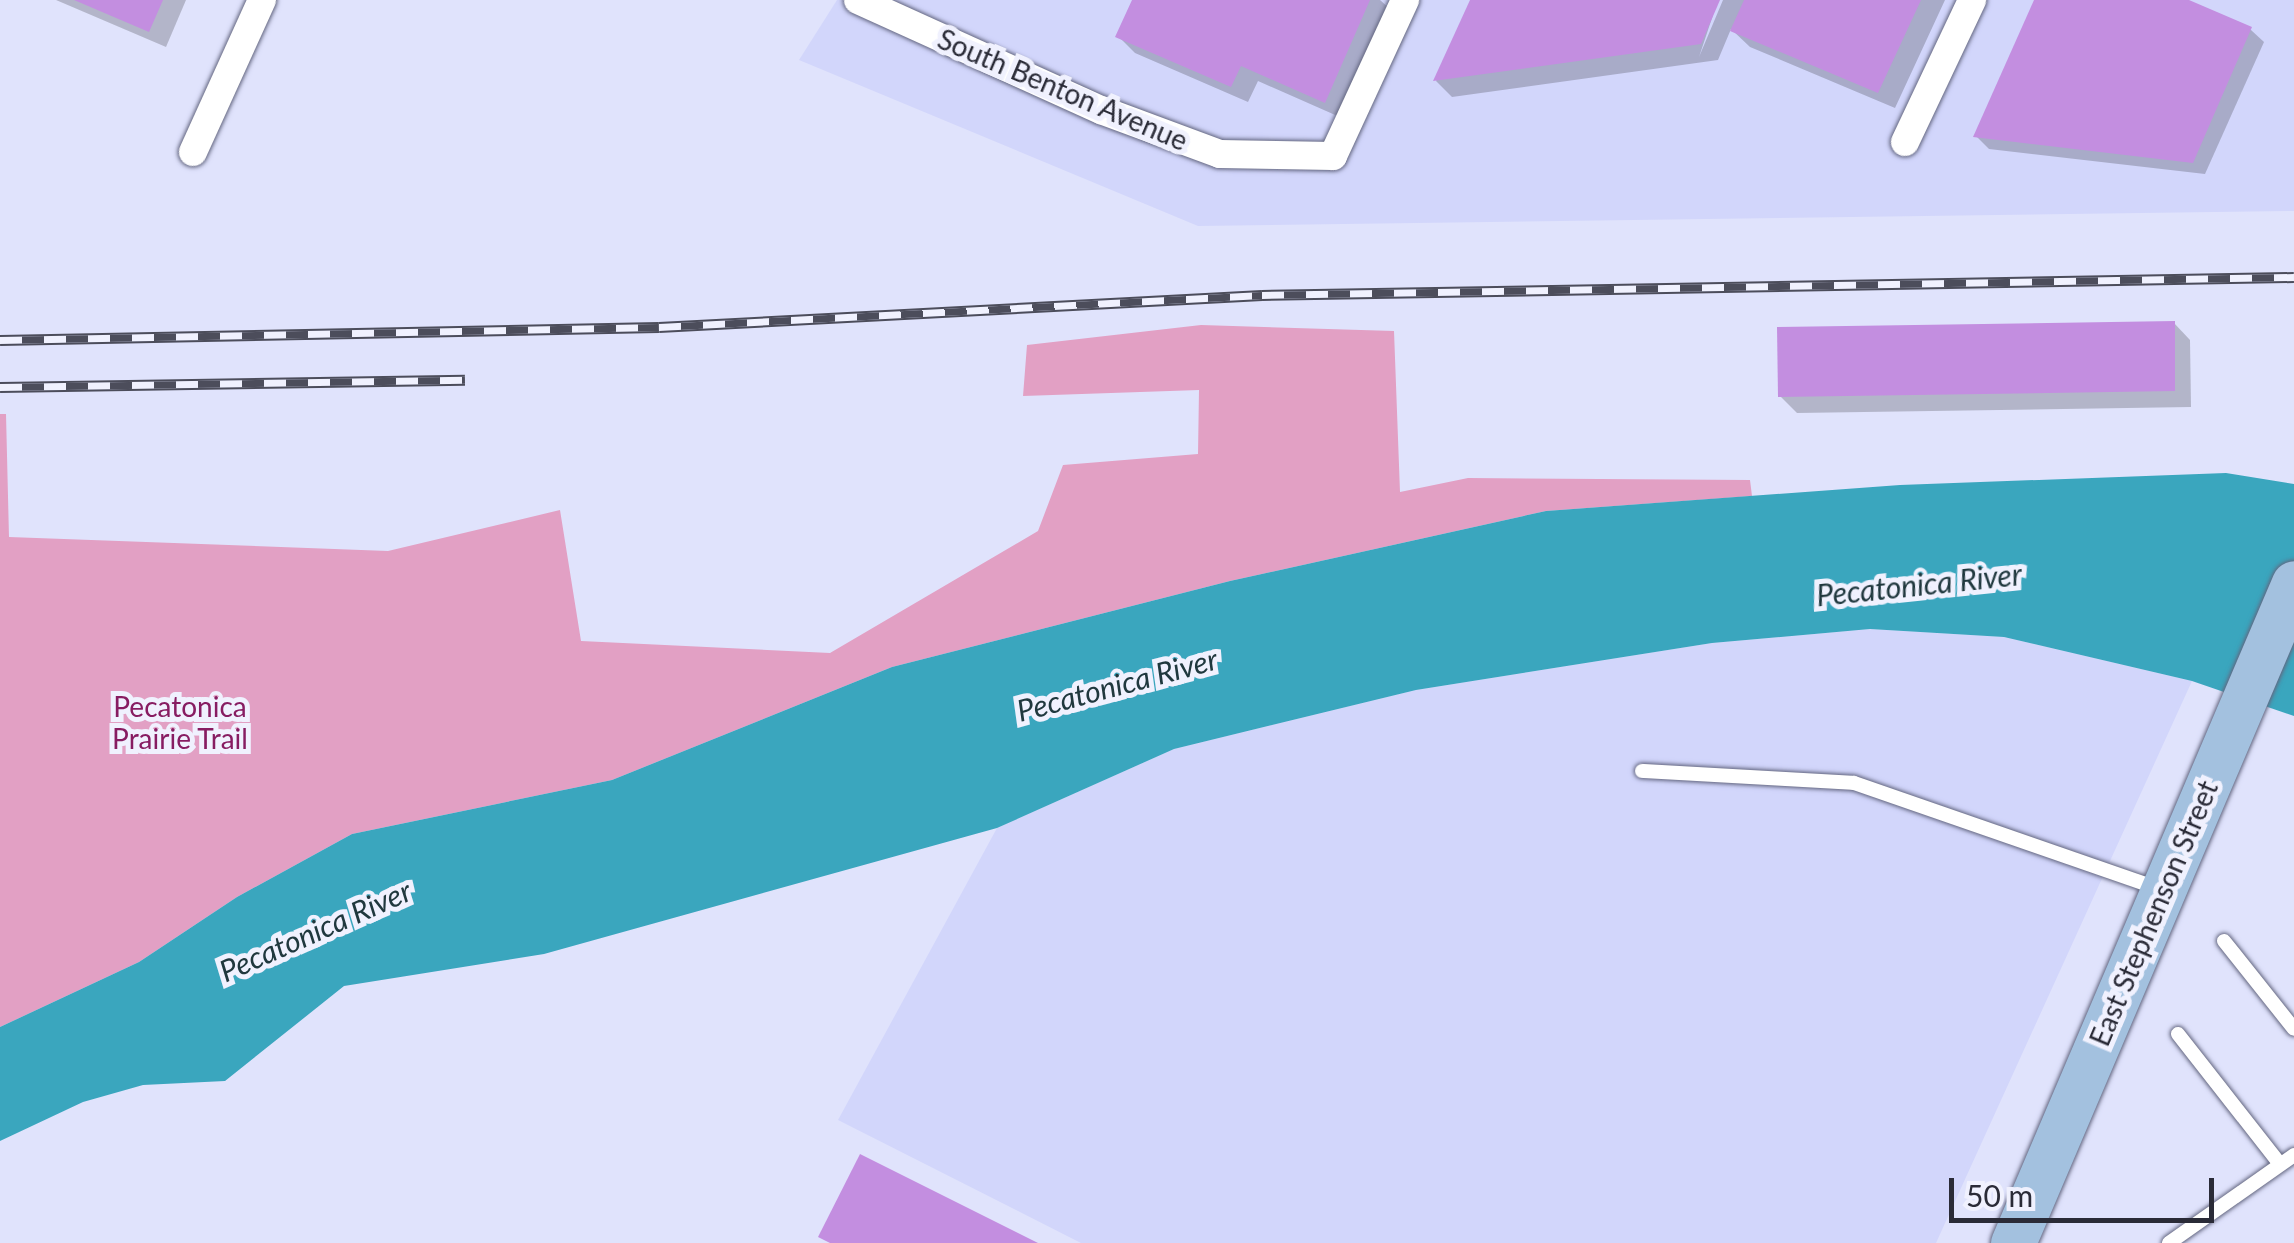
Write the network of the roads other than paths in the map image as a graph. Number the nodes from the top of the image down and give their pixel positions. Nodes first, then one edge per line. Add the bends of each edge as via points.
1 (262, 0) edge
2 (858, 0) edge
3 (1405, 0) edge
4 (1972, 0) edge
5 (1905, 142) dead end
6 (193, 152) dead end
7 (2294, 583) edge
8 (1642, 770) dead end
9 (2162, 890) junction
10 (2224, 941) dead end
11 (2294, 1029) edge
12 (2178, 1034) dead end
13 (2294, 1154) edge
14 (2280, 1164) junction
15 (2013, 1243) edge
16 (2169, 1243) edge

1 - 6 street
2 - 3 street, South Benton Avenue via 1102,110 1220,154 1333,156
4 - 5 street
7 - 9 main road, East Stephenson Street
8 - 9 lane via 1854,782
9 - 15 main road, East Stephenson Street
10 - 11 lane
12 - 14 lane
13 - 14 lane
14 - 16 lane

